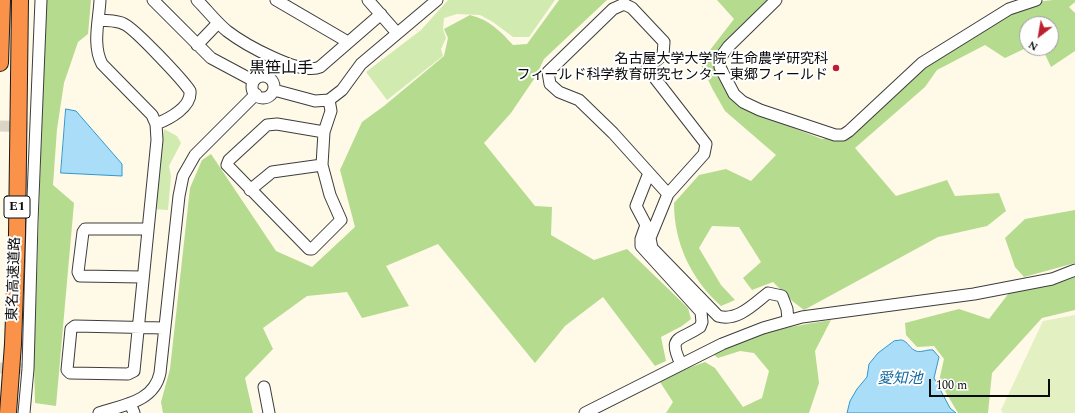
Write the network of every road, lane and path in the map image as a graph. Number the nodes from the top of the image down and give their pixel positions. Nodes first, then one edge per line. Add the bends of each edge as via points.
1 (2, 0) edge
2 (20, 0) edge
3 (41, 0) edge
4 (100, 0) edge
5 (153, 0) edge
6 (197, 0) edge
7 (276, 0) edge
8 (368, 0) edge
9 (437, 0) edge
10 (776, 0) edge
11 (1036, 0) edge
12 (381, 14) junction
13 (99, 20) junction
14 (218, 23) junction
15 (397, 33) junction
16 (348, 42) junction
17 (197, 45) junction
18 (0, 63) edge
19 (254, 81) junction
20 (274, 90) junction
21 (256, 94) junction
22 (330, 100) junction
23 (156, 124) junction
24 (324, 132) junction
25 (322, 165) junction
26 (649, 173) junction
27 (250, 190) junction
28 (668, 194) junction
29 (148, 229) junction
30 (1075, 270) edge
31 (142, 277) junction
32 (788, 320) junction
33 (139, 327) junction
34 (164, 328) junction
35 (681, 364) junction
36 (264, 387) dead end
37 (132, 408) edge
38 (8, 413) edge
39 (24, 413) edge
40 (99, 413) edge
41 (268, 413) edge
42 (584, 413) edge

1 - 18 highway
2 - 38 highway, 東名高速道路 / E1 via 17,234
3 - 39 street via 28,369
4 - 13 street
5 - 17 street
6 - 14 street
7 - 16 street
8 - 12 street
9 - 15 street
10 - 11 street via 728,47 720,58 720,67 734,94 743,102 835,135 849,131 922,63 1009,9
12 - 15 street
12 - 16 street
13 - 23 street via 97,49 101,62 149,112
13 - 23 street via 128,26 190,91 188,101 173,116
14 - 16 street via 273,57 308,69 320,66
14 - 17 street
15 - 22 street via 361,64 342,90
17 - 19 street via 211,58
19 - 20 street via 259,77 269,78 274,83
19 - 21 street via 253,88
20 - 21 street via 265,98
20 - 22 street via 315,101
21 - 34 street via 197,152 183,176
22 - 24 street via 331,111
23 - 29 street via 157,140
24 - 25 street
24 - 27 street via 277,124 263,127 227,163
25 - 27 street via 272,172
25 - 27 street via 330,195 342,220 311,249 308,249
26 - 28 street
26 - 28 street via 613,133 578,100 559,92 550,84 548,72 613,9 624,4 632,8 664,42 663,55 647,68 706,144 704,154
26 - 35 street via 636,206 646,225 641,246 701,312 702,317 700,327 675,343 674,350
28 - 32 street via 650,238 654,252 718,316 735,316 768,294 774,293 782,296 788,309
29 - 31 street
29 - 31 street via 85,229 78,272 80,276
30 - 32 street via 1052,278 974,294
31 - 33 street
32 - 35 street via 729,341
33 - 33 street via 131,374 67,371 71,329 74,326
33 - 34 street
34 - 37 street via 160,373 156,386
35 - 42 street
36 - 41 street
37 - 40 street

